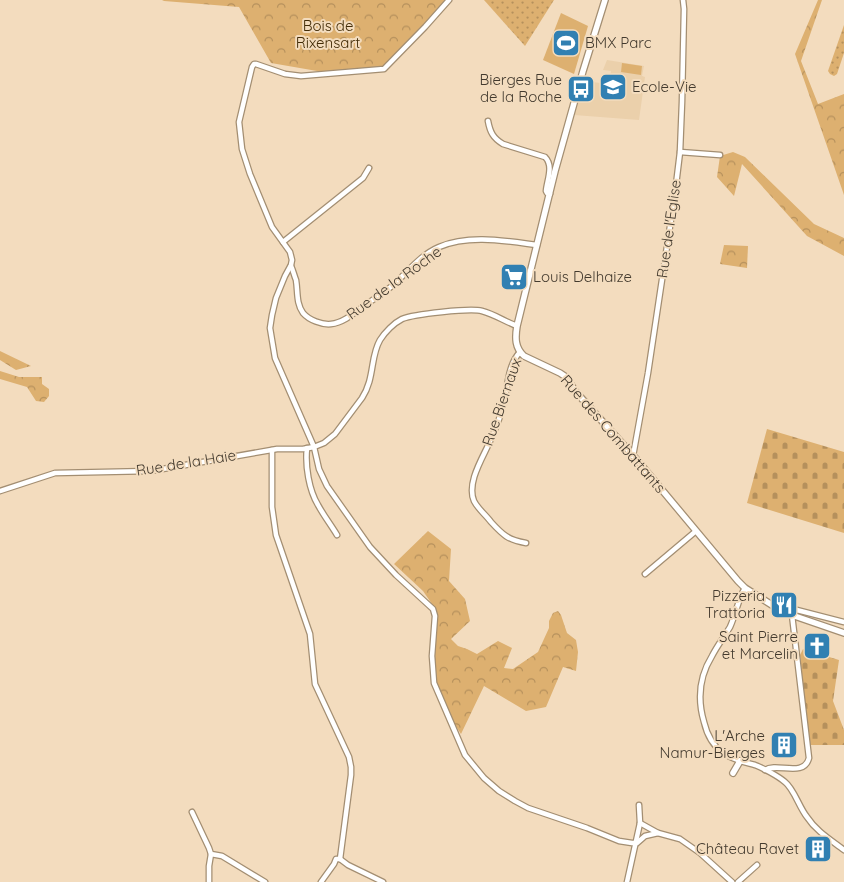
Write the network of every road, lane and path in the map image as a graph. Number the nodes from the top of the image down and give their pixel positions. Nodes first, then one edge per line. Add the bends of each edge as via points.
1 (449, 0) edge
2 (605, 0) edge
3 (683, 0) edge
4 (488, 121) dead end
5 (680, 152) junction
6 (720, 155) dead end
7 (369, 168) dead end
8 (550, 194) junction
9 (283, 242) junction
10 (537, 244) junction
11 (291, 265) junction
12 (517, 326) junction
13 (520, 352) junction
14 (314, 447) junction
15 (307, 448) junction
16 (272, 450) junction
17 (633, 456) junction
18 (0, 491) edge
19 (696, 531) junction
20 (337, 535) dead end
21 (526, 543) dead end
22 (645, 574) dead end
23 (745, 588) junction
24 (783, 612) junction
25 (792, 615) junction
26 (844, 622) edge
27 (844, 633) edge
28 (740, 761) junction
29 (765, 770) junction
30 (733, 774) dead end
31 (639, 805) dead end
32 (192, 812) dead end
33 (640, 823) junction
34 (658, 833) junction
35 (637, 842) junction
36 (844, 850) edge
37 (211, 854) junction
38 (340, 859) junction
39 (757, 865) dead end
40 (209, 882) edge
41 (266, 882) edge
42 (321, 882) edge
43 (383, 882) edge
44 (627, 882) edge
45 (732, 882) edge
46 (738, 882) edge

1 - 9 street via 384,69 301,76 253,65 240,116 240,141 250,174 275,232
2 - 8 street
3 - 5 street, Rue de l'Eglise
4 - 8 street via 497,141 548,160 546,189
5 - 6 street
5 - 17 street, Rue de l'Eglise
7 - 9 street via 363,178
8 - 10 street
9 - 11 street via 290,252
10 - 11 street, Rue de la Roche via 477,240 436,248 354,313 331,324 316,322 303,313
10 - 12 street
11 - 14 street via 276,298 271,341 275,358
12 - 13 street
12 - 14 street via 472,310 415,315 399,320 380,340 362,398 335,434
13 - 17 street, Rue des Combattants via 566,377
13 - 21 street, Rue Biernaux via 514,359 502,409 474,478 473,496 475,503 506,537
14 - 15 street, Rue de la Haie
14 - 35 street via 323,479 362,537 396,576 433,609 434,683 474,767 499,791 528,808 619,841
15 - 16 street, Rue de la Haie
15 - 20 street via 311,491
16 - 18 street, Rue de la Haie via 151,471 55,473
16 - 38 street via 272,507 276,535 310,634 315,684 351,767
17 - 19 street, Rue des Combattants
19 - 22 street
19 - 23 street, Rue des Combattants
23 - 24 street, Rue des Combattants
23 - 28 street via 729,628 705,670 699,696 700,710 712,744 728,757
24 - 25 street, Rue des Combattants
24 - 26 street via 789,608
25 - 27 street, Rue des Combattants
25 - 29 street via 809,758 802,768 769,767
28 - 29 street
28 - 30 street
29 - 36 street via 786,782 806,817
31 - 33 street
32 - 37 street
33 - 34 street
33 - 35 street
34 - 35 street via 644,836
34 - 45 street via 688,844
35 - 44 street
37 - 40 street
37 - 41 street via 222,856
38 - 42 street
38 - 43 street
39 - 46 street

